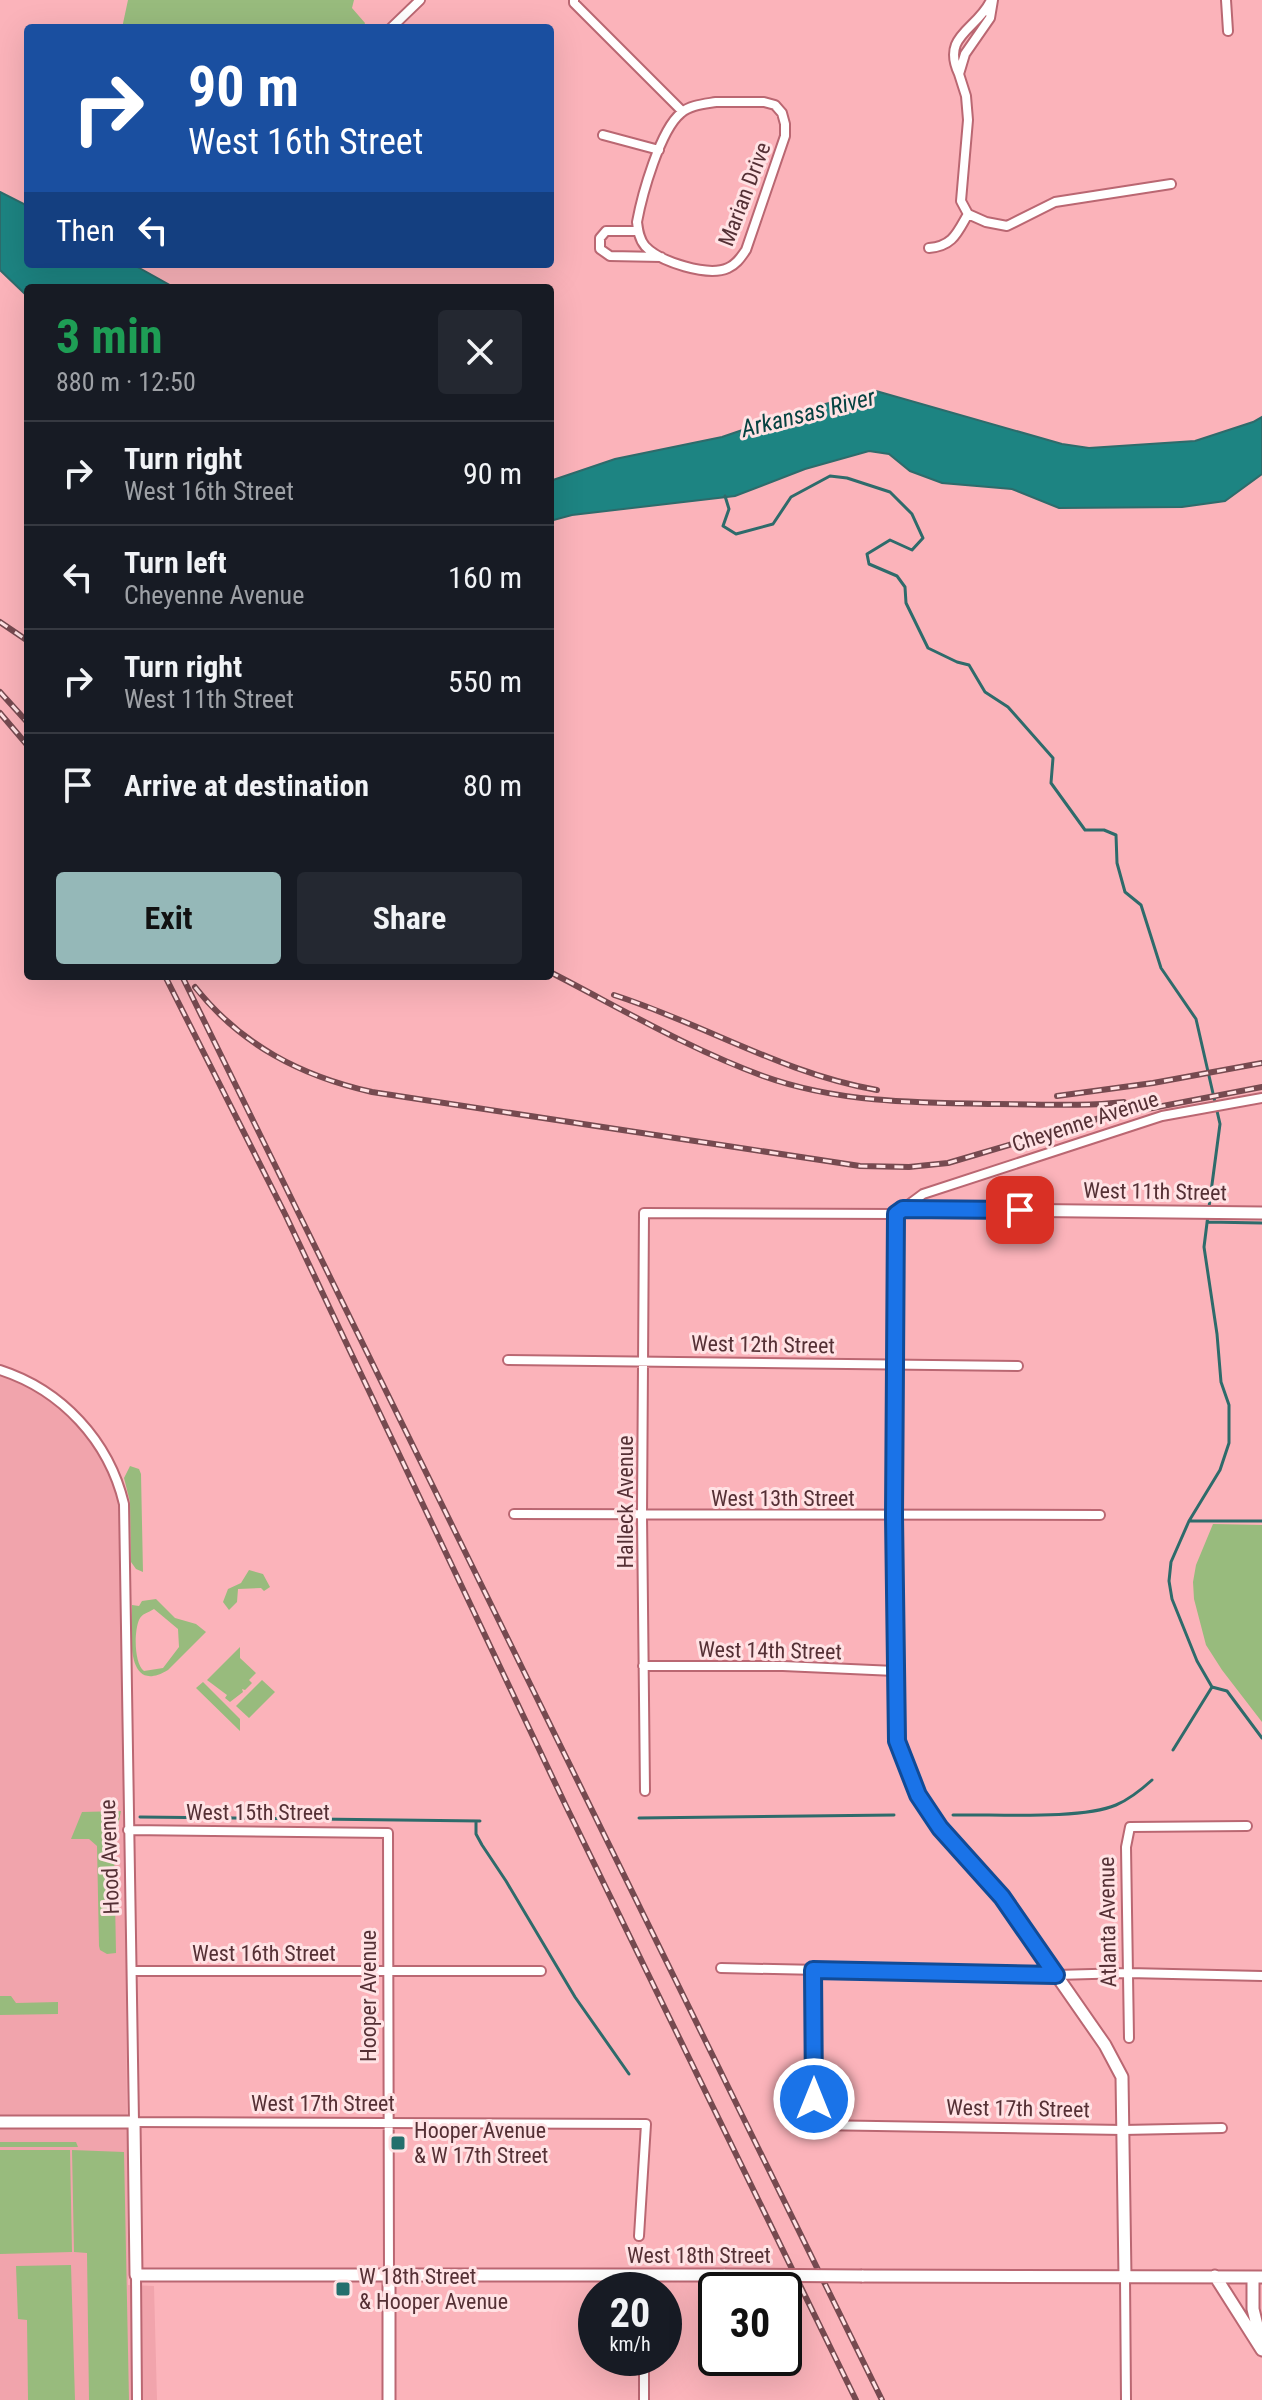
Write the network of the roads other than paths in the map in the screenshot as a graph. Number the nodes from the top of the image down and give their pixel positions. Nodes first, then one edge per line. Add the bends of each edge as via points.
1 (420, 0) edge
2 (992, 0) edge
3 (1226, 0) edge
4 (573, 1) edge
5 (395, 24) edge
6 (1228, 31) dead end
7 (959, 74) junction
8 (682, 111) junction
9 (603, 135) dead end
10 (659, 150) junction
11 (1171, 184) dead end
12 (968, 214) junction
13 (638, 231) junction
14 (929, 248) dead end
15 (662, 257) junction
16 (1262, 1098) edge
17 (899, 1212) junction
18 (644, 1213) joint
19 (1262, 1213) edge
20 (508, 1360) dead end
21 (644, 1360) junction
22 (895, 1365) junction
23 (1018, 1366) dead end
24 (0, 1370) edge
25 (514, 1514) dead end
26 (642, 1515) junction
27 (1100, 1515) dead end
28 (894, 1516) junction
29 (643, 1666) junction
30 (895, 1671) junction
31 (645, 1791) dead end
32 (1247, 1826) dead end
33 (128, 1830) junction
34 (388, 1833) joint
35 (721, 1968) dead end
36 (813, 1970) junction
37 (132, 1971) junction
38 (389, 1971) junction
39 (541, 1971) dead end
40 (1128, 1973) junction
41 (1056, 1975) junction
42 (1262, 1976) edge
43 (1129, 2038) dead end
44 (0, 2122) edge
45 (134, 2122) junction
46 (388, 2123) junction
47 (1222, 2128) dead end
48 (1123, 2130) junction
49 (639, 2236) dead end
50 (136, 2275) junction
51 (389, 2275) junction
52 (1215, 2276) junction
53 (1125, 2277) junction
54 (1257, 2277) edge
55 (1262, 2348) edge
56 (644, 2376) edge
57 (137, 2400) edge
58 (389, 2400) edge
59 (644, 2400) edge
60 (1126, 2400) edge

1 - 5 street
2 - 7 street via 990,18 965,54
2 - 7 street via 958,41 953,60
3 - 6 street
4 - 8 street
7 - 12 street via 968,120 961,201
8 - 10 street
8 - 15 street, Marian Drive via 716,102 764,102 782,113 785,136 746,250 737,262 726,269 700,270
9 - 10 street
10 - 13 street
11 - 12 street via 1055,202 1007,226
12 - 14 street via 951,241
13 - 15 street, Marian Drive via 645,246
13 - 15 street, Marian Drive via 606,231 600,249 610,256
16 - 17 street, Cheyenne Avenue via 1162,1116 923,1194
17 - 18 street, West 11th Street
17 - 19 street, West 11th Street
17 - 22 street
18 - 21 street, Halleck Avenue
20 - 21 street, West 12th Street
21 - 22 street, West 12th Street
21 - 26 street, Halleck Avenue
22 - 23 street, West 12th Street
22 - 28 street
24 - 33 street, Hood Avenue via 47,1392 81,1421 104,1452 122,1496
25 - 26 street, West 13th Street
26 - 28 street, West 13th Street
26 - 29 street, Halleck Avenue
27 - 28 street, West 13th Street
28 - 30 street
29 - 30 street, West 14th Street
29 - 31 street, Halleck Avenue
30 - 41 street via 897,1741 918,1795 1002,1897
32 - 40 street, Atlanta Avenue via 1130,1827
33 - 34 street, West 15th Street
33 - 37 street, Hood Avenue
34 - 38 street, Hooper Avenue
35 - 36 street
36 - 41 street
36 - 48 street, West 17th Street via 814,2125
37 - 38 street, West 16th Street
37 - 45 street, Hood Avenue
38 - 39 street, West 16th Street
38 - 46 street, Hooper Avenue
40 - 41 street
40 - 42 street
40 - 43 street, Atlanta Avenue
41 - 48 street via 1122,2077
44 - 45 street, West 17th Street
45 - 46 street, West 17th Street
45 - 50 street, Hood Avenue
46 - 49 street, West 17th Street via 646,2124
46 - 51 street, Hooper Avenue
47 - 48 street, West 17th Street
48 - 53 street
50 - 51 street, West 18th Street
50 - 57 street, Hood Avenue
51 - 53 street, West 18th Street, bridge
51 - 58 street, Hooper Avenue
52 - 53 street, West 18th Street
52 - 54 street, West 18th Street
52 - 55 street
53 - 60 street
54 - 55 street via 1253,2309
56 - 59 street

